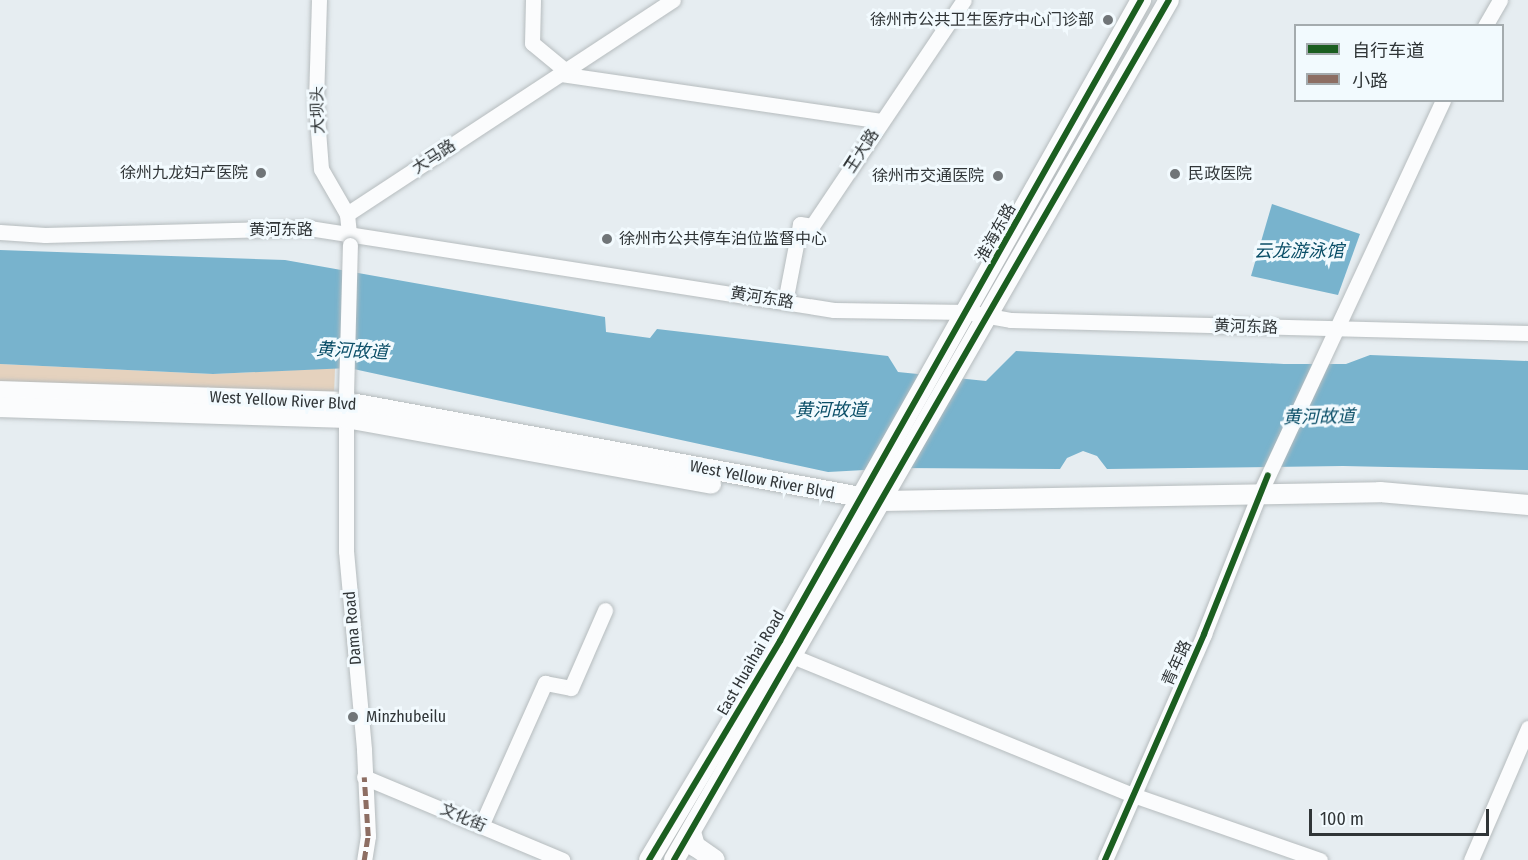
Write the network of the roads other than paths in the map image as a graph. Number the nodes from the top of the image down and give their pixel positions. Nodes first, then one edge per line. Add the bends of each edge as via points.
1 (319, 0) edge
2 (533, 0) edge
3 (673, 0) edge
4 (964, 0) edge
5 (1141, 0) edge
6 (1168, 0) edge
7 (1500, 0) edge
8 (1486, 24) edge
9 (563, 73) junction
10 (1442, 102) edge
11 (881, 121) junction
12 (346, 214) junction
13 (0, 232) edge
14 (349, 239) junction
15 (785, 302) junction
16 (967, 312) junction
17 (987, 316) junction
18 (1336, 330) junction
19 (1528, 333) edge
20 (952, 356) junction
21 (0, 391) edge
22 (346, 405) junction
23 (0, 407) edge
24 (873, 478) joint
25 (894, 479) joint
26 (1255, 503) junction
27 (1528, 505) edge
28 (868, 506) junction
29 (1528, 519) edge
30 (605, 610) dead end
31 (792, 656) junction
32 (1528, 728) edge
33 (364, 777) junction
34 (1133, 795) junction
35 (481, 826) junction
36 (691, 832) junction
37 (364, 860) edge
38 (562, 860) edge
39 (649, 860) edge
40 (674, 860) edge
41 (716, 860) edge
42 (1105, 860) edge
43 (1320, 860) edge
44 (1471, 860) edge

1 - 12 street, 大坝头 via 316,104 321,169
2 - 9 street via 532,43
3 - 9 street, 大马路
4 - 11 street, 王大路
5 - 16 main road, 淮海东路
6 - 17 main road, 淮海东路
7 - 8 street
9 - 11 street
9 - 12 street, 大马路
10 - 18 street, 青年路
11 - 15 street, 王大路 via 812,226 800,224
12 - 14 street
13 - 14 street, 黄河东路 via 45,235 309,228
14 - 15 street, 黄河东路
14 - 22 street, bridge
15 - 16 street, 黄河东路 via 834,310
16 - 17 street, 黄河东路
16 - 20 main road, 淮海东路
17 - 18 street, 黄河东路 via 1011,320
17 - 20 main road, 淮海东路
18 - 19 street, 黄河东路
18 - 26 street, 青年路
20 - 24 main road, 淮海东路
20 - 25 main road, 淮海东路
21 - 22 main road, West Yellow River Blvd
22 - 23 main road, West Yellow River Blvd
22 - 28 main road, West Yellow River Blvd
22 - 33 street, Dama Road via 346,551
24 - 28 main road, East Huaihai Road
25 - 28 main road, East Huaihai Road
26 - 27 main road, West Yellow River Blvd via 1380,492
26 - 28 main road, West Yellow River Blvd
26 - 29 main road, West Yellow River Blvd via 1378,504
26 - 34 street, 青年路 via 1204,634
28 - 31 main road, East Huaihai Road
28 - 39 main road, East Huaihai Road
30 - 35 street via 571,688 545,683
31 - 34 street
31 - 36 main road, East Huaihai Road
32 - 44 street
33 - 35 street, 文化街
33 - 37 street, Dama Road via 368,836
34 - 42 street, 青年路
34 - 43 street
35 - 38 street, 文化街
36 - 40 main road, East Huaihai Road
36 - 41 main road via 695,846

